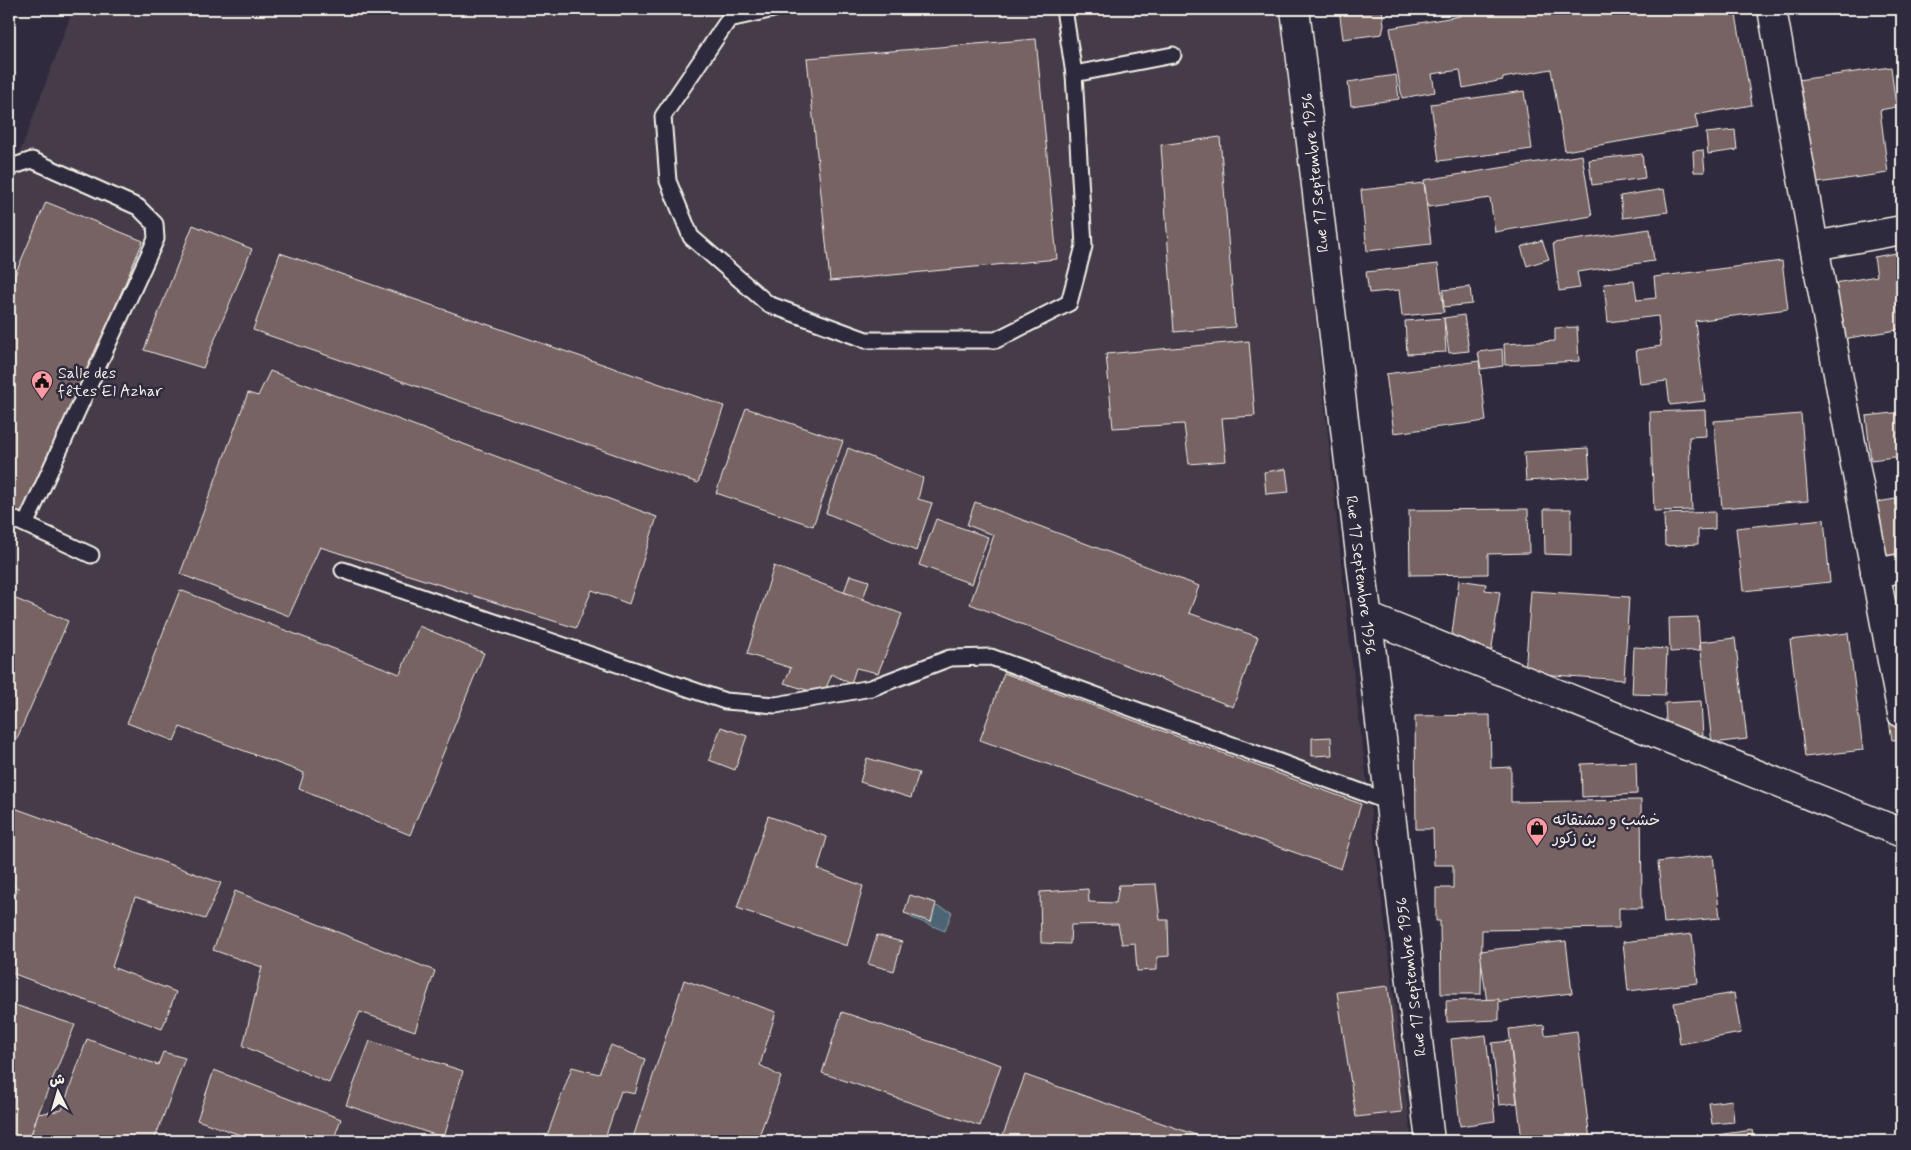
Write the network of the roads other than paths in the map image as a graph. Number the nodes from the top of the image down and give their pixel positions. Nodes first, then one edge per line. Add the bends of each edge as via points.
1 (774, 9) edge
2 (1064, 9) edge
3 (1295, 9) edge
4 (1772, 9) edge
5 (1173, 55) dead end
6 (1074, 74) junction
7 (9, 170) edge
8 (1902, 230) edge
9 (1814, 246) junction
10 (9, 517) edge
11 (26, 523) junction
12 (91, 555) dead end
13 (1902, 568) edge
14 (343, 570) dead end
15 (1875, 573) junction
16 (1368, 617) junction
17 (1902, 714) edge
18 (1389, 802) junction
19 (1902, 833) edge
20 (1430, 1141) edge

1 - 6 lane via 729,19 663,116 668,181 691,237 768,304 866,340 996,340 1069,303 1084,246
2 - 6 lane
3 - 16 street, Rue 17 Septembre 1956
4 - 9 street
5 - 6 lane
7 - 11 lane via 11,166 32,160 138,207 155,224 156,239
8 - 9 street
9 - 15 street
10 - 11 lane
11 - 12 lane
13 - 15 street
14 - 18 lane via 725,701 776,705 871,688 950,658 991,657
15 - 17 street
16 - 18 street, Rue 17 Septembre 1956
16 - 19 street
18 - 20 street, Rue 17 Septembre 1956

